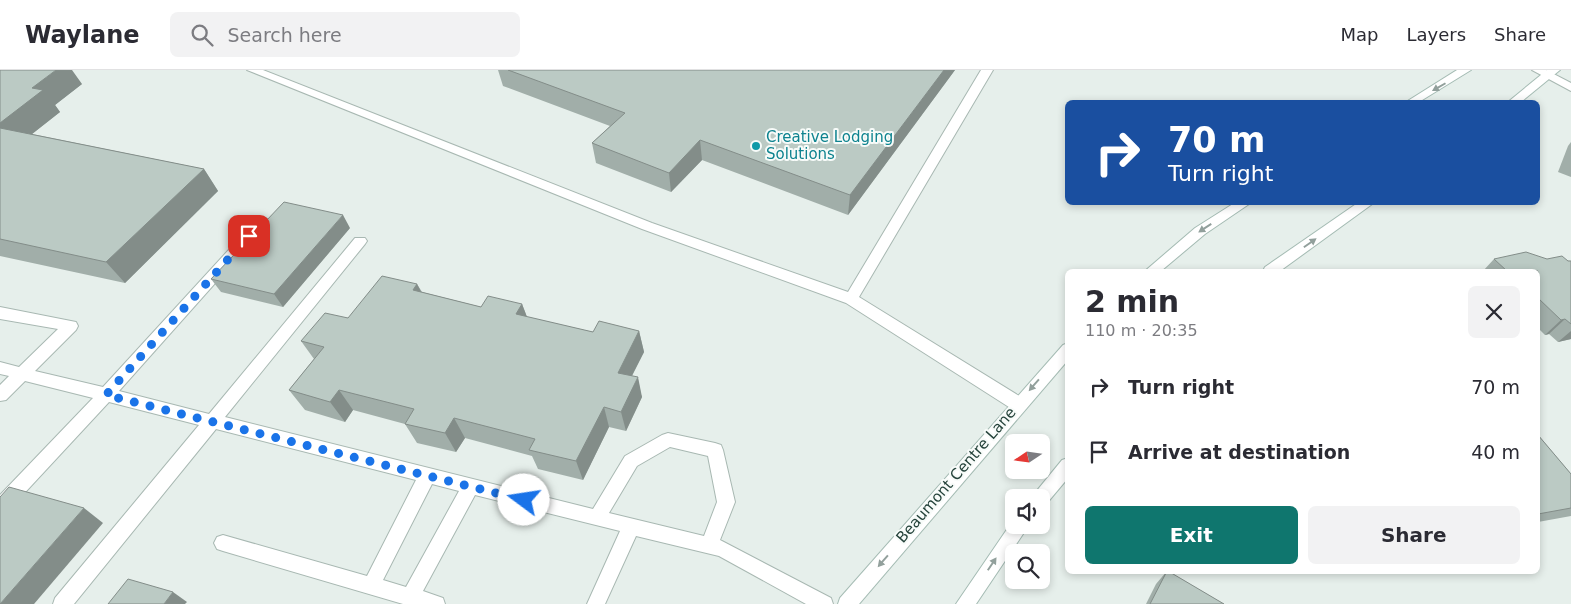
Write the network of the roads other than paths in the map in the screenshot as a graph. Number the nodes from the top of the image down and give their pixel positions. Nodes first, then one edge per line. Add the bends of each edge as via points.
1 (253, 70) edge
2 (987, 70) edge
3 (1465, 70) edge
4 (1546, 72) edge
5 (1571, 88) edge
6 (1415, 100) edge
7 (1516, 100) edge
8 (1241, 205) edge
9 (1365, 205) edge
10 (262, 222) edge
11 (360, 242) dead end
12 (1154, 269) edge
13 (1273, 269) edge
14 (851, 299) junction
15 (0, 313) edge
16 (1065, 352) edge
17 (0, 368) edge
18 (23, 374) junction
19 (106, 395) junction
20 (0, 396) edge
21 (1018, 404) junction
22 (210, 422) junction
23 (1065, 469) edge
24 (427, 476) junction
25 (470, 487) junction
26 (1048, 489) edge
27 (0, 507) edge
28 (596, 518) junction
29 (631, 527) junction
30 (1014, 534) edge
31 (223, 543) dead end
32 (709, 546) junction
33 (370, 586) junction
34 (410, 597) junction
35 (62, 604) edge
36 (436, 604) edge
37 (596, 604) edge
38 (824, 604) edge
39 (847, 604) edge
40 (965, 604) edge

1 - 14 street via 646,226
2 - 14 street
3 -> 6 street
4 - 5 street
4 - 7 street
8 -> 12 street via 1200,231
13 -> 9 street
10 - 19 street
11 - 22 street
14 - 21 street
15 - 18 street via 71,326
16 -> 21 street, Beaumont Centre Lane
17 - 18 street
18 - 19 street
18 - 20 street
19 - 22 street
19 - 27 street
21 -> 39 street, Beaumont Centre Lane
22 - 24 street
22 - 35 street
23 - 26 street
24 - 25 street
24 - 33 street
25 - 28 street
25 - 34 street
28 - 29 street
28 - 32 street via 631,461 668,440 715,450 726,502
29 - 32 street
29 - 37 street
40 -> 30 street
31 - 33 street
32 - 38 street
33 - 34 street
34 - 36 street

